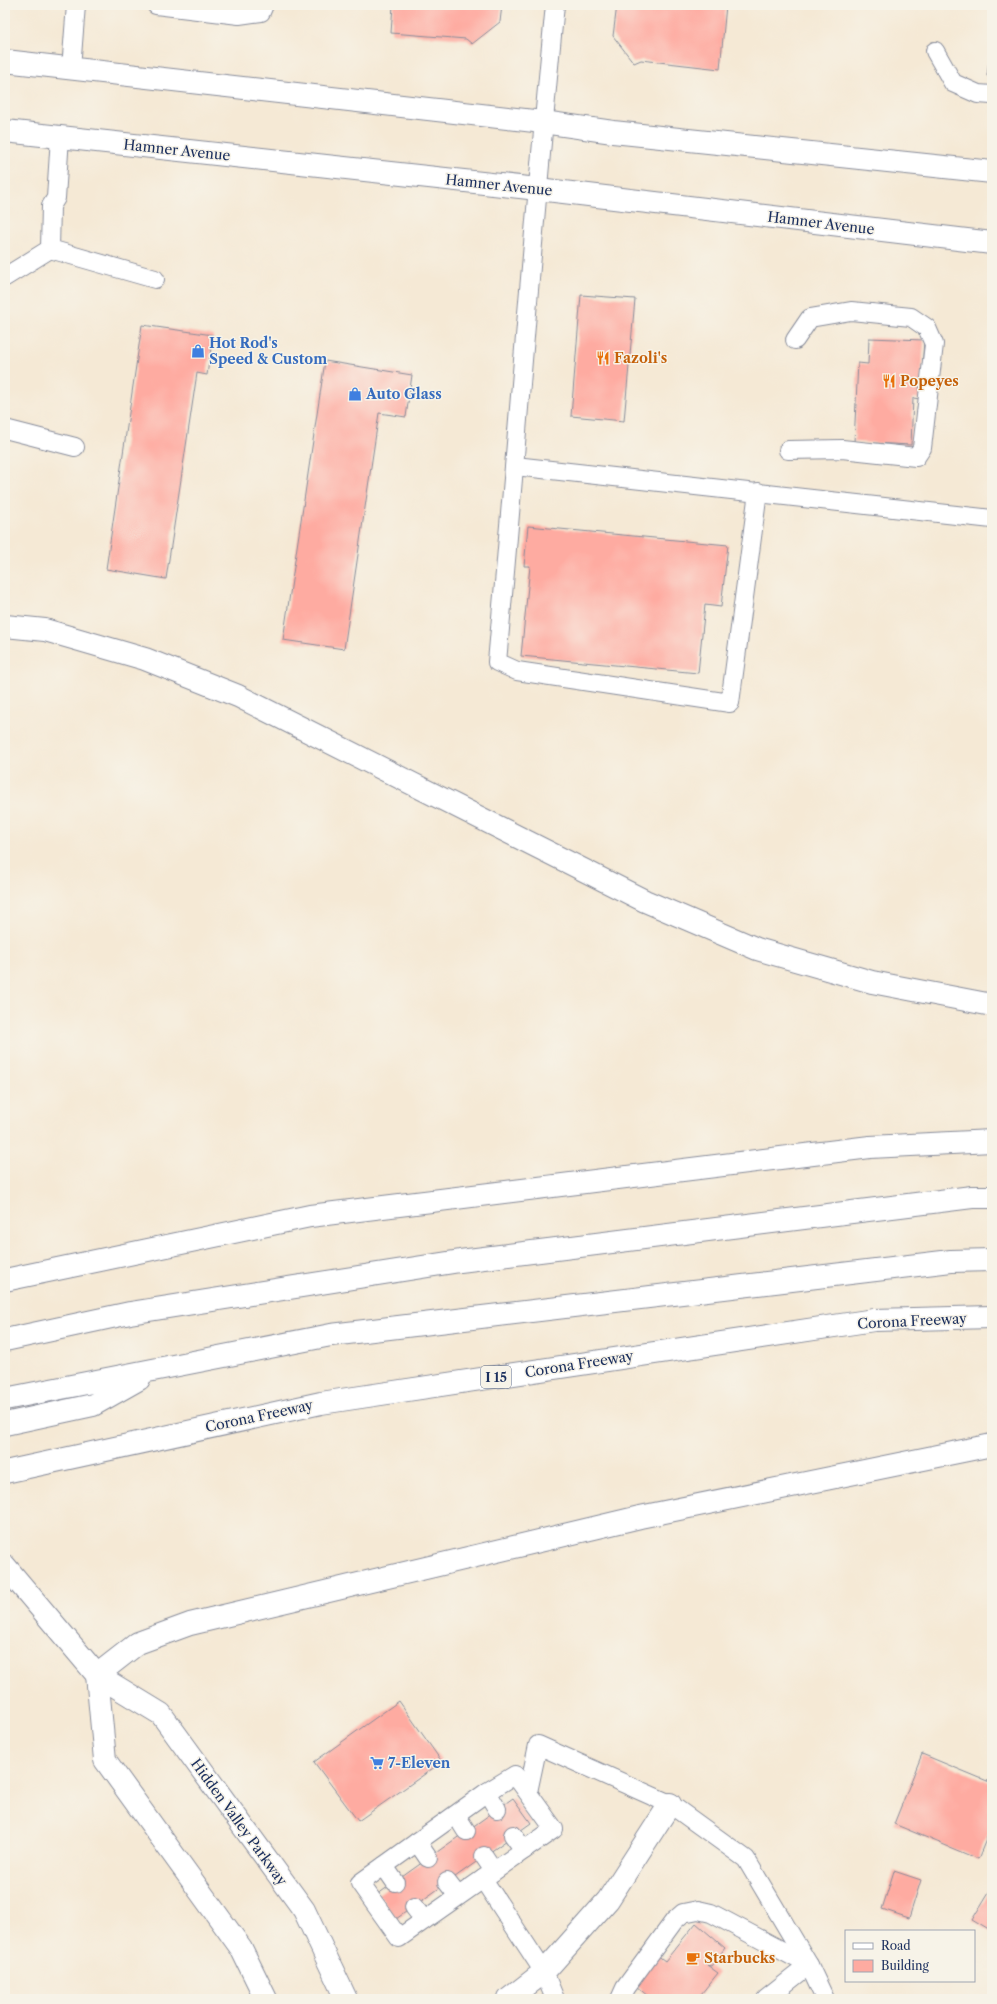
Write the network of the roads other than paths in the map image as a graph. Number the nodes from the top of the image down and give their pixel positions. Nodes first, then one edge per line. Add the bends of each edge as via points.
1 (76, 5) edge
2 (156, 5) edge
3 (264, 5) edge
4 (555, 5) edge
5 (935, 51) dead end
6 (5, 61) edge
7 (70, 69) junction
8 (992, 95) edge
9 (543, 122) junction
10 (5, 131) edge
11 (60, 137) junction
12 (992, 172) edge
13 (538, 189) junction
14 (992, 243) edge
15 (50, 249) junction
16 (5, 277) edge
17 (155, 278) dead end
18 (795, 340) dead end
19 (5, 430) edge
20 (76, 447) dead end
21 (788, 450) dead end
22 (515, 466) junction
23 (758, 492) junction
24 (992, 519) edge
25 (5, 626) edge
26 (992, 1005) edge
27 (992, 1141) edge
28 (992, 1197) edge
29 (992, 1260) edge
30 (5, 1280) edge
31 (992, 1317) edge
32 (5, 1340) edge
33 (156, 1369) junction
34 (5, 1399) edge
35 (5, 1424) edge
36 (992, 1445) edge
37 (5, 1472) edge
38 (10, 1572) edge
39 (97, 1675) junction
40 (487, 1792) junction
41 (528, 1792) junction
42 (670, 1804) junction
43 (497, 1809) dead end
44 (456, 1815) junction
45 (466, 1831) dead end
46 (513, 1835) dead end
47 (417, 1842) junction
48 (524, 1850) junction
49 (484, 1856) dead end
50 (428, 1858) dead end
51 (384, 1866) junction
52 (489, 1875) junction
53 (395, 1882) dead end
54 (447, 1882) dead end
55 (458, 1896) junction
56 (809, 1965) junction
57 (544, 1972) junction
58 (350, 1997) edge
59 (266, 1999) edge
60 (509, 1999) edge
61 (555, 1999) edge
62 (620, 1999) edge
63 (766, 1999) edge
64 (825, 1999) edge

1 - 7 lane
2 - 3 lane via 239,15 261,12
4 - 9 lane
5 - 8 lane via 953,82 978,94
6 - 7 main road
7 - 9 main road
9 - 12 main road via 613,132
9 - 13 lane
10 - 11 main road, Hamner Avenue
11 - 13 main road, Hamner Avenue
11 - 15 lane via 56,198 51,206
13 - 14 main road, Hamner Avenue
13 - 22 lane
15 - 16 lane
15 - 17 lane
18 - 21 lane via 810,318 851,311 911,317 927,328 934,344 922,448 916,457 842,449
19 - 20 lane
22 - 23 lane
22 - 23 lane via 496,662 517,671 730,703
23 - 24 lane
25 - 26 main road via 45,630 145,659 238,696 645,901 756,949 872,982
27 - 30 main road via 870,1147 310,1216
28 - 32 main road via 460,1261 130,1313
29 - 33 main road via 943,1262 331,1335
31 - 37 main road, Corona Freeway / I 15 via 874,1320 321,1403
33 - 34 main road
33 - 35 main road via 93,1405
36 - 39 main road via 640,1517 190,1624 138,1643
38 - 39 main road, Hidden Valley Parkway
39 - 58 main road, Hidden Valley Parkway via 161,1714 304,1910
39 - 59 main road via 105,1760 241,1948
40 - 41 lane via 515,1775
40 - 43 lane
40 - 44 lane
41 - 42 lane via 538,1744
41 - 48 lane via 554,1829
42 - 56 lane via 746,1859
42 - 57 main road via 608,1900
44 - 45 lane
44 - 47 lane
46 - 48 lane
47 - 50 lane
47 - 51 lane
48 - 52 lane
49 - 52 lane
51 - 53 lane
51 - 55 lane via 360,1883 399,1938 419,1914
52 - 55 lane
52 - 57 lane
54 - 55 lane
56 - 62 lane via 721,1918 698,1910 683,1913 674,1921 625,1988
56 - 63 lane
56 - 64 lane
57 - 60 main road
57 - 61 lane

